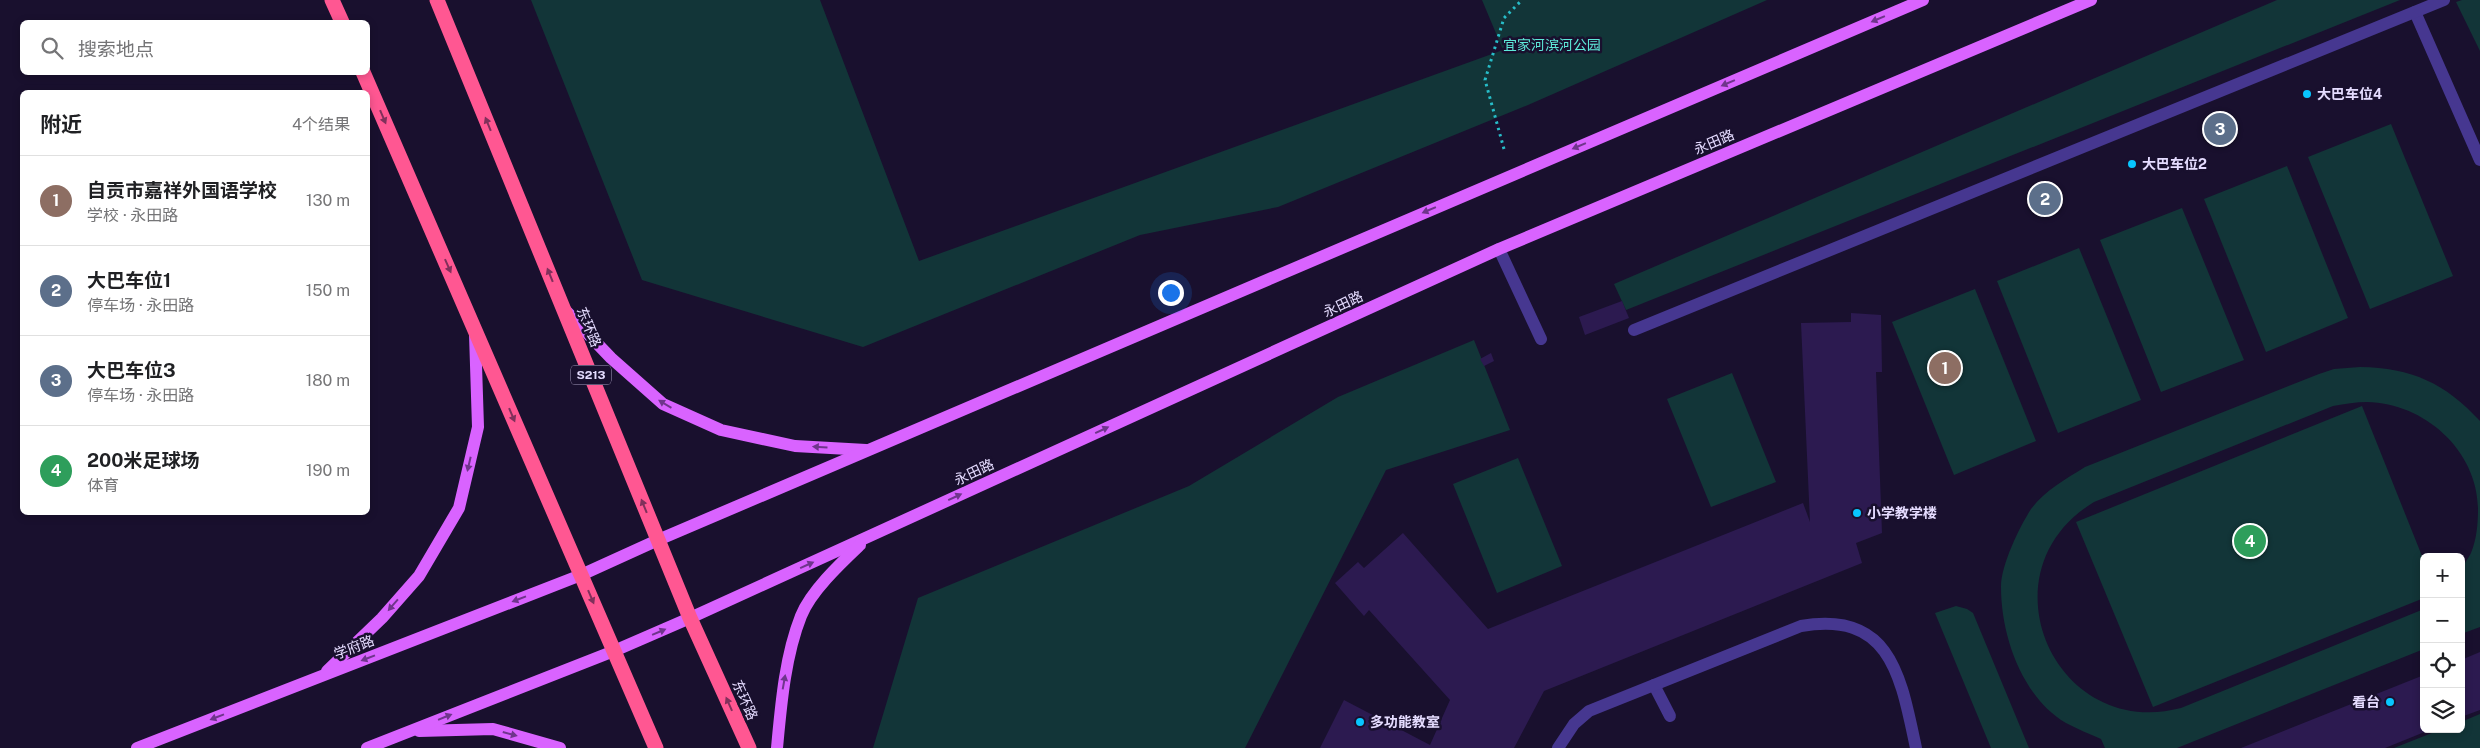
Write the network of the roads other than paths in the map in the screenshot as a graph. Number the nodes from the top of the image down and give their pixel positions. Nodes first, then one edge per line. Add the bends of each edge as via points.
1 (332, 0) edge
2 (438, 0) edge
3 (1923, 0) edge
4 (2091, 0) edge
5 (2444, 0) edge
6 (2414, 12) junction
7 (341, 20) edge
8 (364, 75) edge
9 (2480, 160) edge
10 (1499, 249) junction
11 (563, 307) junction
12 (475, 329) junction
13 (1634, 330) dead end
14 (1541, 339) dead end
15 (868, 450) junction
16 (866, 538) junction
17 (658, 540) junction
18 (581, 575) junction
19 (690, 618) junction
20 (614, 651) junction
21 (322, 676) junction
22 (1654, 685) junction
23 (1670, 716) dead end
24 (409, 732) junction
25 (137, 748) edge
26 (368, 748) edge
27 (560, 748) edge
28 (656, 748) edge
29 (749, 748) edge
30 (777, 748) edge
31 (1558, 748) edge
32 (1916, 748) edge

1 - 7 highway
11 -> 2 highway, 东环路 / S213
3 -> 15 main road
4 - 10 main road, 永田路
5 - 6 lane
6 - 9 lane
6 - 13 lane
8 -> 12 highway
10 - 14 lane
16 -> 10 main road, 永田路
15 -> 11 main road via 795,446 721,430 663,404 611,358
17 -> 11 highway, 东环路 / S213
12 -> 18 highway
12 -> 21 main road via 478,427 460,508 419,576 382,618
15 - 17 main road
19 -> 16 main road, 永田路
30 -> 16 main road via 784,681 802,615 830,574
17 - 18 main road
17 - 19 highway, 东环路 / S213
18 -> 20 highway
18 -> 21 main road, 学府路
20 -> 19 main road, 永田路
29 -> 19 highway, 东环路 / S213
24 -> 20 main road
20 - 28 highway
21 -> 25 main road, 学府路
22 - 23 lane
22 - 31 lane via 1589,711 1574,724
22 - 32 lane via 1801,626 1822,622 1839,624 1859,630 1889,656 1899,674
24 - 26 main road
24 -> 27 main road via 494,729

